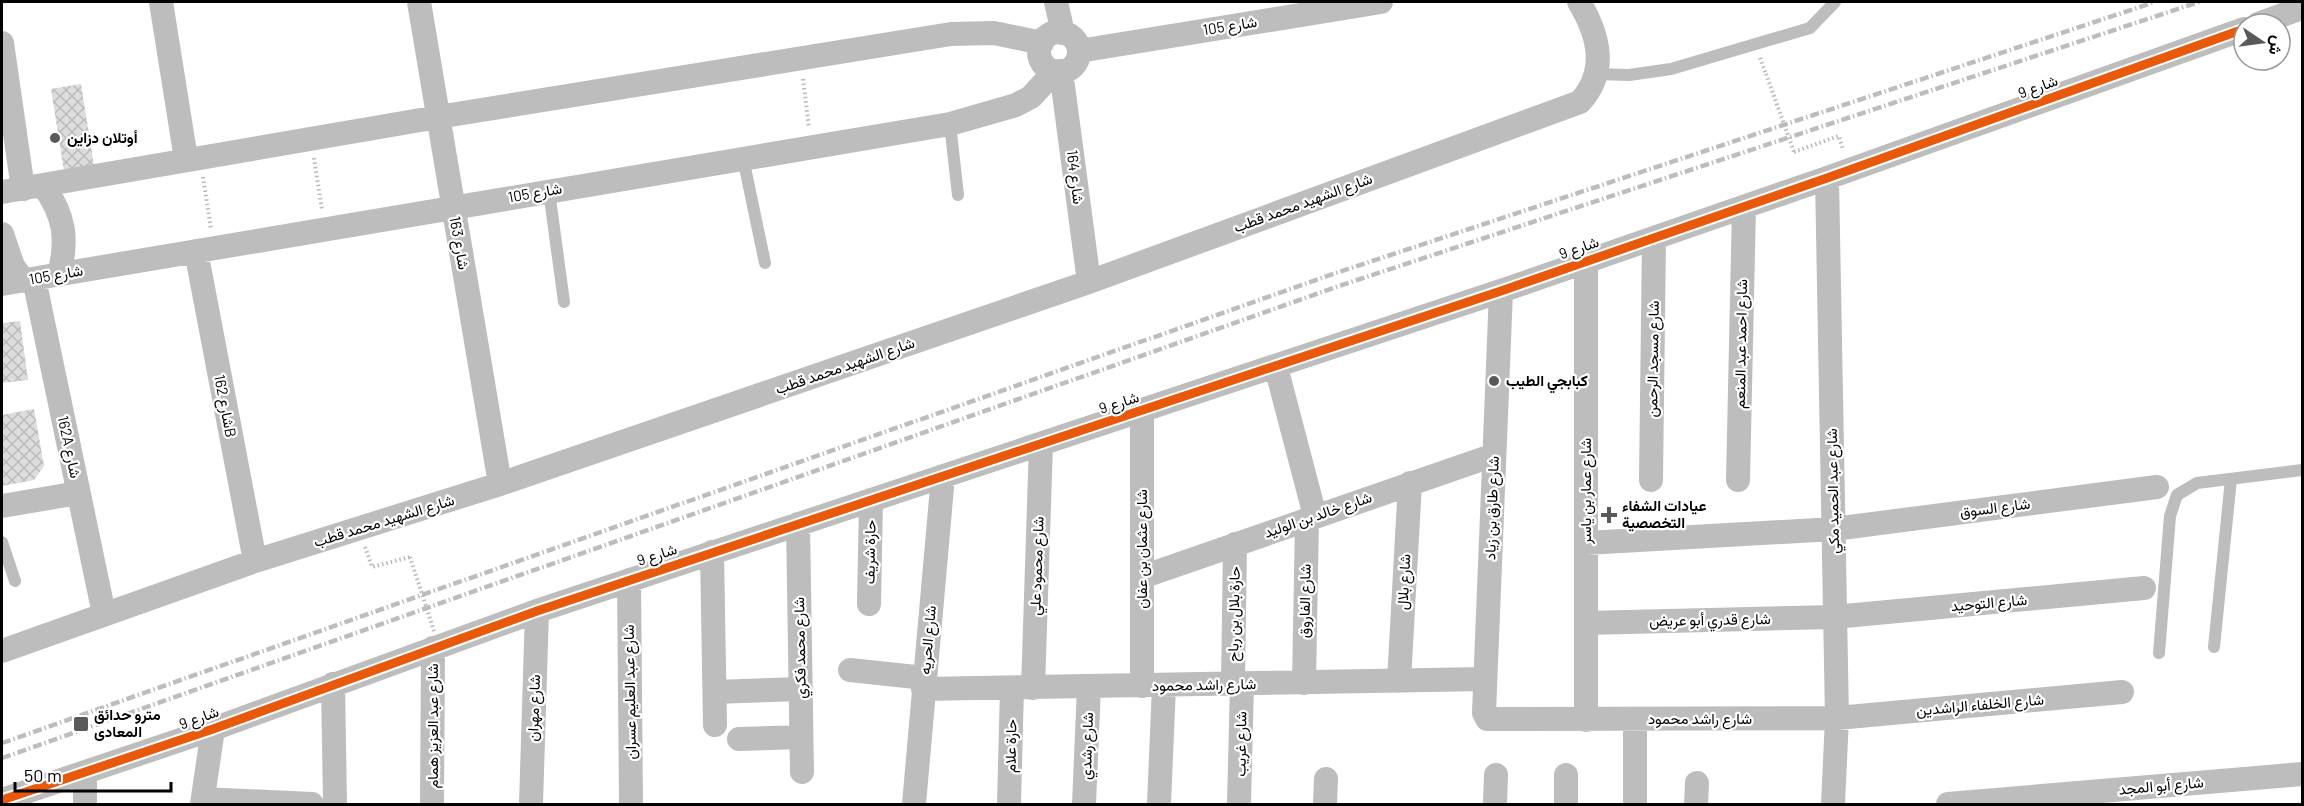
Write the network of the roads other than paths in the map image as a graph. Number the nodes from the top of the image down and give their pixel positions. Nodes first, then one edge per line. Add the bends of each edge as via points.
1 (161, 2) edge
2 (419, 2) edge
3 (1056, 2) edge
4 (1380, 2) edge
5 (1579, 2) edge
6 (1835, 2) edge
7 (2232, 33) edge
8 (1052, 38) junction
9 (2, 42) edge
10 (1079, 51) junction
11 (1058, 71) junction
12 (1597, 74) junction
13 (438, 117) junction
14 (950, 124) junction
15 (193, 158) junction
16 (743, 158) junction
17 (1827, 178) junction
18 (23, 189) edge
19 (549, 191) junction
20 (958, 195) dead end
21 (453, 207) junction
22 (1744, 207) junction
23 (2, 234) edge
24 (1654, 238) junction
25 (205, 249) junction
26 (1587, 261) junction
27 (765, 263) dead end
28 (59, 275) junction
29 (20, 281) edge
30 (1089, 282) junction
31 (1501, 291) junction
32 (564, 302) dead end
33 (1275, 367) junction
34 (1142, 411) junction
35 (1041, 444) junction
36 (1494, 454) junction
37 (2302, 470) edge
38 (943, 476) junction
39 (2230, 479) junction
40 (1651, 480) dead end
41 (1737, 480) dead end
42 (1410, 483) junction
43 (500, 484) junction
44 (2157, 487) dead end
45 (78, 493) junction
46 (871, 500) junction
47 (2, 506) edge
48 (1311, 517) junction
49 (798, 524) junction
50 (1834, 529) junction
51 (2, 542) edge
52 (1586, 543) junction
53 (1235, 544) junction
54 (712, 552) junction
55 (255, 561) junction
56 (1142, 577) junction
57 (629, 580) junction
58 (15, 581) dead end
59 (2144, 588) dead end
60 (869, 604) dead end
61 (537, 611) junction
62 (104, 614) junction
63 (1834, 618) junction
64 (1586, 623) junction
65 (434, 641) junction
66 (2214, 647) dead end
67 (2, 651) edge
68 (2159, 653) dead end
69 (850, 670) dead end
70 (1485, 680) junction
71 (1399, 681) junction
72 (924, 683) junction
73 (1304, 683) junction
74 (333, 684) junction
75 (1238, 684) junction
76 (1153, 686) junction
77 (1089, 687) junction
78 (1023, 688) junction
79 (800, 689) junction
80 (715, 692) junction
81 (2122, 692) dead end
82 (1837, 718) junction
83 (1635, 719) junction
84 (1491, 720) joint
85 (1586, 720) junction
86 (715, 725) dead end
87 (213, 729) junction
88 (801, 737) junction
89 (739, 739) dead end
90 (801, 772) dead end
91 (85, 774) junction
92 (2302, 774) edge
93 (1496, 775) dead end
94 (1566, 775) dead end
95 (1326, 779) dead end
96 (2, 801) edge
97 (202, 802) edge
98 (85, 804) edge
99 (312, 804) edge
100 (335, 804) edge
101 (432, 804) edge
102 (531, 804) edge
103 (632, 804) edge
104 (914, 804) edge
105 (1009, 804) edge
106 (1084, 804) edge
107 (1159, 804) edge
108 (1239, 804) edge
109 (1325, 804) edge
110 (1495, 804) edge
111 (1566, 804) edge
112 (1635, 804) edge
113 (1833, 804) edge
114 (1948, 804) edge

1 - 15 street
2 - 13 street, شارع 163
3 - 8 street
4 - 10 street, شارع 105
5 - 12 street via 1592,24 1598,53
6 - 12 lane via 1810,27 1671,69 1629,75
7 - 17 street, شارع 9
8 - 10 street via 1073,38
8 - 11 street via 1040,48 1042,60
8 - 13 street via 972,32
9 - 18 street
10 - 11 street via 1072,67
11 - 14 street, شارع 105 via 1031,97 1016,105
11 - 30 street, شارع 164
12 - 30 street, شارع الشهيد محمد قطب via 1591,90 1580,102
13 - 15 street
13 - 21 street, شارع 163
14 - 16 street, شارع 105
14 - 20 lane
15 - 18 street
16 - 19 street, شارع 105
16 - 27 lane
17 - 22 street, شارع 9
17 - 50 street, شارع عبد الحميد مكي
18 - 28 street via 54,201 64,237
19 - 21 street, شارع 105
19 - 32 lane
21 - 25 street, شارع 105
21 - 43 street, شارع 163
22 - 24 street, شارع 9
22 - 41 street, شارع احمد عبد المنعم
23 - 29 street, 162A شارع
24 - 26 street, شارع 9
24 - 40 street, شارع مسجد الرحمن
25 - 28 street, شارع 105
25 - 55 street, شارع 162B
26 - 31 street, شارع 9
26 - 52 street, شارع عمار بن ياسر
28 - 29 street, شارع 105
29 - 45 street, 162A شارع
30 - 43 street, شارع الشهيد محمد قطب
31 - 33 street, شارع 9
31 - 36 street, شارع طارق بن زياد
33 - 34 street, شارع 9
33 - 48 street, شارع الفاروق
34 - 35 street, شارع 9
34 - 56 street, شارع عثمان بن عفان
35 - 38 street, شارع 9
35 - 78 street, شارع محمود علي
36 - 42 street, شارع خالد بن الوليد
36 - 70 street, شارع طارق بن زياد
37 - 39 lane
38 - 46 street, شارع 9
38 - 72 street, شارع الحريه
39 - 66 lane
39 - 68 lane via 2197,483 2177,495 2173,504
42 - 48 street, شارع خالد بن الوليد
42 - 71 street, شارع بلال
43 - 55 street, شارع الشهيد محمد قطب
44 - 50 street, شارع السوق
45 - 47 street
45 - 62 street, 162A شارع
46 - 49 street, شارع 9
46 - 60 street, حارة شريف
48 - 53 street, شارع خالد بن الوليد
48 - 73 street, شارع الفاروق
49 - 54 street, شارع 9
49 - 79 street, شارع محمد فكري
50 - 52 street, شارع السوق
50 - 63 street, شارع عبد الحميد مكي
51 - 58 lane
52 - 64 street, شارع عمار بن ياسر
53 - 56 street, شارع خالد بن الوليد
53 - 75 street, حارة بلال بن رباح
54 - 57 street, شارع 9
54 - 80 street
55 - 62 street, شارع الشهيد محمد قطب
56 - 76 street, شارع عثمان بن عفان
57 - 61 street, شارع 9
57 - 103 street, شارع عبد العليم عسران
59 - 63 street, شارع التوحيد
61 - 65 street, شارع 9
61 - 102 street, شارع مهران
62 - 67 street, شارع الشهيد محمد قطب
63 - 64 street, شارع قدري أبو عريض
63 - 82 street, شارع عبد الحميد مكي
64 - 85 street, شارع عمار بن ياسر
65 - 74 street, شارع 9
65 - 101 street, شارع عبد العزيز همام
69 - 72 street, شارع راشد محمود
70 - 71 street, شارع راشد محمود
70 - 84 street, شارع طارق بن زياد via 1485,716
71 - 73 street, شارع راشد محمود
72 - 78 street, شارع راشد محمود
72 - 104 street, شارع الحريه
73 - 75 street, شارع راشد محمود
74 - 87 street, شارع 9
74 - 100 street
75 - 76 street, شارع راشد محمود
75 - 108 street, شارع غريب
76 - 77 street, شارع راشد محمود
76 - 107 street, شارع عثمان بن عفان
77 - 78 street, شارع راشد محمود
77 - 106 street, شارع رشدي
78 - 105 street, حارة علام
79 - 80 street
79 - 88 street, شارع محمد فكري
80 - 86 street
81 - 82 street, شارع الخلفاء الراشدين
82 - 83 street, شارع راشد محمود
82 - 113 street, شارع عبد الحميد مكي
83 - 85 street, شارع راشد محمود
83 - 112 street
84 - 85 street, شارع راشد محمود
87 - 91 street, شارع 9
87 - 97 street
88 - 89 street
88 - 90 street, شارع محمد فكري
91 - 96 street, شارع 9
91 - 98 street
92 - 114 street, شارع أبو المجد
93 - 110 street
94 - 111 street
95 - 109 street
97 - 99 street

